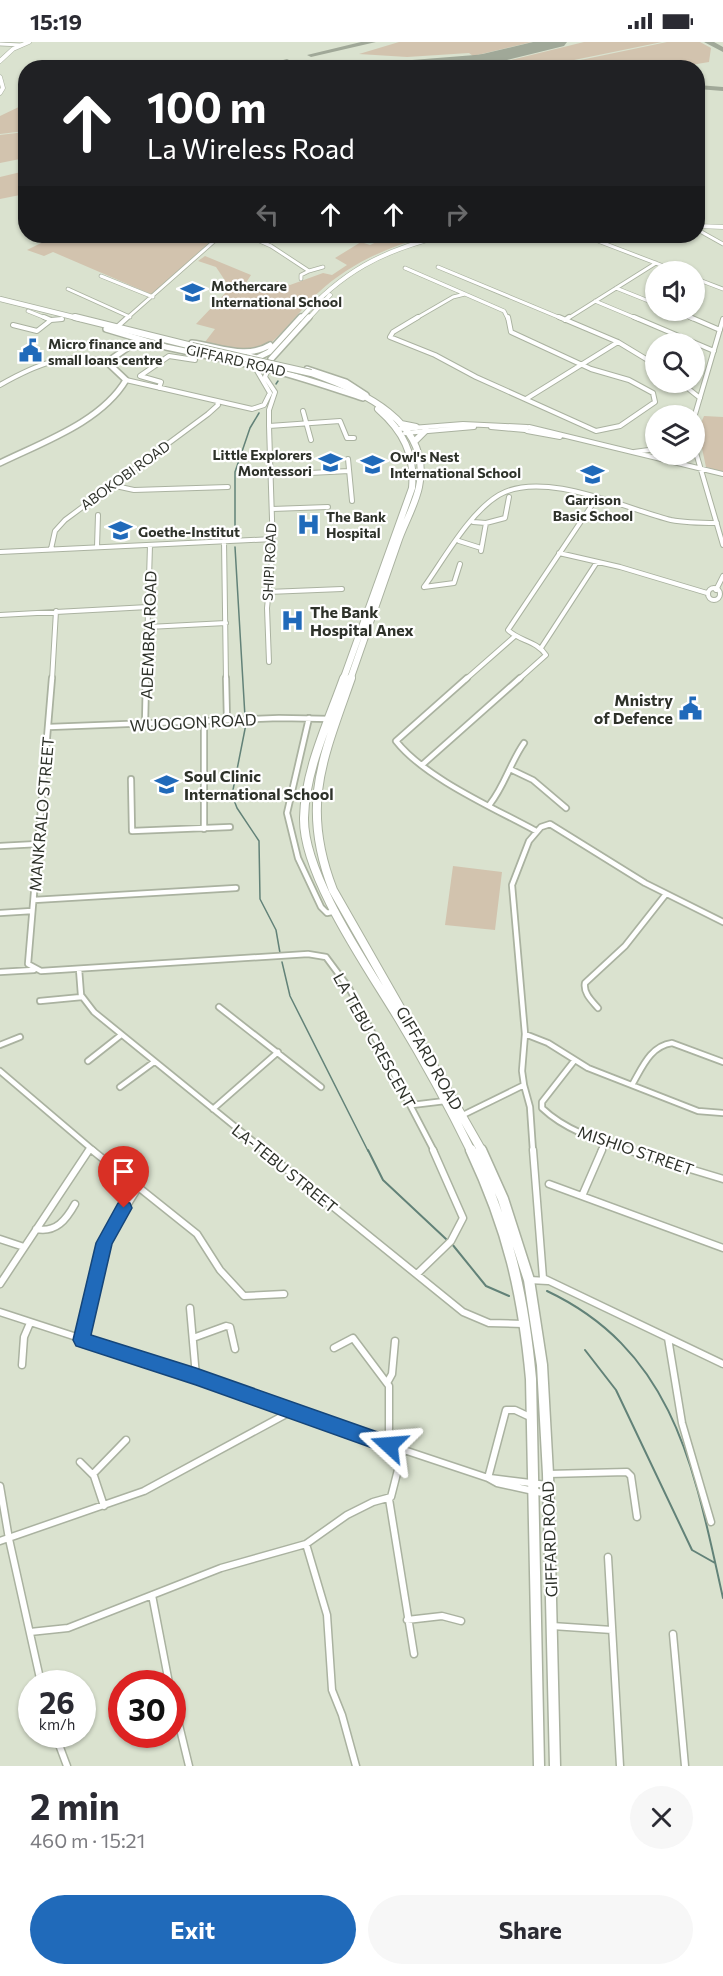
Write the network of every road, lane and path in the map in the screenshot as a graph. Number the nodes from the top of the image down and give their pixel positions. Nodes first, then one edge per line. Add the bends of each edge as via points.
1 (29, 42) edge
2 (0, 44) edge
3 (21, 45) junction
4 (0, 61) edge
5 (0, 77) edge
6 (0, 93) edge
7 (723, 225) edge
8 (705, 226) edge
9 (705, 232) edge
10 (212, 243) edge
11 (264, 243) edge
12 (418, 243) edge
13 (431, 243) edge
14 (603, 243) edge
15 (723, 244) edge
16 (651, 261) edge
17 (323, 267) dead end
18 (438, 267) dead end
19 (405, 268) dead end
20 (645, 270) edge
21 (309, 271) junction
22 (101, 276) dead end
23 (301, 279) dead end
24 (705, 282) edge
25 (616, 288) junction
26 (723, 288) edge
27 (68, 289) dead end
28 (465, 294) junction
29 (153, 297) junction
30 (645, 299) edge
31 (595, 301) junction
32 (0, 302) edge
33 (28, 310) junction
34 (130, 317) junction
35 (62, 319) junction
36 (723, 319) edge
37 (51, 320) junction
38 (565, 320) junction
39 (698, 321) edge
40 (13, 325) dead end
41 (116, 328) junction
42 (106, 329) junction
43 (291, 329) junction
44 (720, 330) junction
45 (132, 341) junction
46 (618, 342) junction
47 (191, 346) junction
48 (714, 351) junction
49 (257, 358) junction
50 (645, 358) edge
51 (195, 360) dead end
52 (272, 360) junction
53 (107, 362) junction
54 (580, 364) junction
55 (251, 365) junction
56 (256, 369) junction
57 (268, 369) junction
58 (126, 380) junction
59 (0, 385) edge
60 (159, 388) junction
61 (694, 393) edge
62 (364, 396) junction
63 (203, 398) junction
64 (700, 398) junction
65 (526, 399) junction
66 (214, 400) junction
67 (698, 405) edge
68 (212, 410) junction
69 (303, 411) dead end
70 (306, 423) junction
71 (269, 426) junction
72 (416, 427) joint
73 (527, 429) junction
74 (403, 430) junction
75 (426, 430) junction
76 (354, 438) dead end
77 (311, 440) dead end
78 (414, 442) junction
79 (645, 451) edge
80 (630, 453) junction
81 (348, 459) dead end
82 (0, 463) edge
83 (701, 465) edge
84 (702, 469) junction
85 (349, 471) junction
86 (723, 474) edge
87 (271, 476) junction
88 (111, 485) junction
89 (228, 487) dead end
90 (509, 497) dead end
91 (596, 500) junction
92 (352, 501) dead end
93 (328, 507) dead end
94 (272, 509) junction
95 (98, 516) dead end
96 (473, 522) junction
97 (717, 523) junction
98 (486, 524) junction
99 (273, 539) junction
100 (224, 541) junction
101 (459, 541) junction
102 (150, 545) junction
103 (723, 545) edge
104 (97, 547) junction
105 (51, 549) junction
106 (0, 552) edge
107 (559, 554) junction
108 (597, 562) junction
109 (460, 564) dead end
110 (723, 576) edge
111 (342, 589) dead end
112 (716, 590) junction
113 (268, 592) junction
114 (707, 593) junction
115 (722, 597) edge
116 (148, 607) junction
117 (56, 611) junction
118 (0, 615) edge
119 (226, 623) junction
120 (148, 627) junction
121 (515, 636) junction
122 (541, 648) junction
123 (269, 662) dead end
124 (309, 718) junction
125 (332, 719) junction
126 (227, 720) junction
127 (204, 721) junction
128 (146, 724) junction
129 (49, 727) junction
130 (524, 743) dead end
131 (422, 765) junction
132 (510, 769) junction
133 (131, 778) dead end
134 (490, 804) junction
135 (566, 808) dead end
136 (230, 827) dead end
137 (204, 829) junction
138 (536, 831) junction
139 (38, 844) junction
140 (0, 846) edge
141 (236, 888) dead end
142 (666, 894) junction
143 (34, 900) junction
144 (32, 911) junction
145 (336, 911) junction
146 (0, 913) edge
147 (723, 922) edge
148 (79, 969) junction
149 (34, 970) junction
150 (0, 972) edge
151 (82, 997) junction
152 (40, 1001) dead end
153 (219, 1007) dead end
154 (598, 1008) dead end
155 (525, 1034) junction
156 (121, 1035) junction
157 (20, 1037) dead end
158 (0, 1045) edge
159 (278, 1052) junction
160 (88, 1061) dead end
161 (574, 1061) junction
162 (154, 1062) junction
163 (723, 1062) edge
164 (0, 1071) edge
165 (524, 1085) junction
166 (632, 1085) junction
167 (120, 1087) dead end
168 (321, 1087) dead end
169 (445, 1101) junction
170 (412, 1105) junction
171 (213, 1109) junction
172 (723, 1113) edge
173 (463, 1115) junction
174 (605, 1142) junction
175 (90, 1148) junction
176 (723, 1179) edge
177 (549, 1185) dead end
178 (139, 1186) junction
179 (582, 1196) junction
180 (75, 1204) dead end
181 (36, 1229) junction
182 (0, 1239) edge
183 (24, 1247) junction
184 (723, 1248) edge
185 (417, 1274) junction
186 (529, 1280) junction
187 (548, 1281) junction
188 (0, 1284) edge
189 (284, 1294) dead end
190 (190, 1308) dead end
191 (0, 1312) edge
192 (30, 1323) junction
193 (525, 1324) junction
194 (193, 1338) junction
195 (668, 1338) junction
196 (82, 1340) junction
197 (395, 1341) dead end
198 (334, 1348) dead end
199 (235, 1349) dead end
200 (723, 1364) edge
201 (22, 1365) dead end
202 (196, 1376) junction
203 (387, 1383) junction
204 (290, 1412) junction
205 (532, 1418) junction
206 (126, 1440) dead end
207 (389, 1445) junction
208 (403, 1450) junction
209 (80, 1462) dead end
210 (93, 1474) junction
211 (488, 1478) junction
212 (548, 1484) junction
213 (0, 1486) edge
214 (533, 1488) junction
215 (389, 1499) junction
216 (104, 1506) junction
217 (637, 1517) dead end
218 (711, 1522) dead end
219 (9, 1539) junction
220 (0, 1541) edge
221 (306, 1544) junction
222 (608, 1557) dead end
223 (152, 1595) junction
224 (408, 1620) junction
225 (461, 1621) dead end
226 (552, 1626) junction
227 (612, 1630) junction
228 (30, 1632) junction
229 (674, 1634) dead end
230 (414, 1654) dead end
231 (38, 1670) edge
232 (167, 1670) edge
233 (60, 1748) edge
234 (185, 1748) edge
235 (67, 1766) edge
236 (189, 1766) edge
237 (356, 1766) edge
238 (539, 1766) edge
239 (555, 1766) edge
240 (620, 1766) edge
241 (685, 1766) edge

1 - 3 main road
2 - 3 street
3 - 4 main road
5 - 6 main road
7 - 8 main road
9 - 15 street
10 - 29 street
11 - 21 street
12 - 43 main road via 388,252 356,269
13 - 52 main road via 388,256 348,279
14 - 16 street
17 - 21 street
18 - 38 street
19 - 28 street
20 - 25 street
21 - 23 street
22 - 29 street
24 - 26 street
25 - 30 street
25 - 31 street
27 - 34 street
28 - 54 street via 504,311 511,332
28 - 65 street via 393,332 390,338
29 - 34 street
31 - 38 street
31 - 48 street
32 - 33 main road, GIFFARD ROAD
32 - 41 main road, GIFFARD ROAD
33 - 35 main road, GIFFARD ROAD
33 - 37 street
34 - 41 street
35 - 37 street
35 - 42 main road, GIFFARD ROAD
36 - 44 street
37 - 40 street via 37,331
38 - 46 street
39 - 44 street
41 - 47 main road, GIFFARD ROAD
42 - 45 main road, GIFFARD ROAD
42 - 47 main road, GIFFARD ROAD
43 - 47 main road via 256,352
43 - 49 main road via 269,352
44 - 48 street
45 - 53 main road
45 - 55 main road, GIFFARD ROAD
46 - 50 street
46 - 54 street
47 - 49 main road, GIFFARD ROAD
47 - 62 main road, GIFFARD ROAD, bridge via 310,375
48 - 64 street
49 - 52 main road, GIFFARD ROAD
49 - 55 main road
51 - 60 street via 170,355 140,376 161,382
52 - 57 main road via 273,366
52 - 62 main road, GIFFARD ROAD via 332,376 355,386
53 - 58 main road
53 - 59 street via 86,356 58,358
54 - 65 street
54 - 65 street via 645,387 656,402 622,426 610,432 596,432
55 - 56 main road
56 - 57 main road, GIFFARD ROAD
56 - 66 street via 270,392 264,405 248,408
57 - 62 main road, GIFFARD ROAD
57 - 71 street, SHIPI ROAD via 265,377 275,392
58 - 60 street
58 - 82 main road via 119,393 98,410
60 - 63 street
61 - 64 street
62 - 74 main road, GIFFARD ROAD
63 - 66 street
63 - 68 street via 215,404
64 - 67 street
66 - 68 street, ABOKOBI ROAD via 218,405
68 - 88 street, ABOKOBI ROAD
69 - 70 street
70 - 71 street
70 - 76 street via 340,420 347,438
70 - 77 street
71 - 87 street, SHIPI ROAD
72 - 73 street via 463,424
72 - 74 main road
73 - 75 street
73 - 80 street
74 - 75 street
74 - 78 main road, GIFFARD ROAD
74 - 125 main road, GIFFARD ROAD via 412,458 412,488
75 - 78 main road
78 - 125 main road, GIFFARD ROAD via 421,473 418,488
79 - 80 street
80 - 84 street
81 - 85 street
83 - 84 street
84 - 86 street
84 - 97 street
85 - 87 street
85 - 92 street
87 - 94 street, SHIPI ROAD
88 - 89 street via 134,490
88 - 105 street, ABOKOBI ROAD via 59,525
90 - 98 street via 505,518
91 - 96 street via 554,488 521,487 499,495
91 - 97 street via 673,520
91 - 107 street
93 - 94 street
94 - 99 street, SHIPI ROAD
95 - 104 street
96 - 98 street
96 - 101 street
97 - 103 street
98 - 101 street via 481,550
99 - 100 street
99 - 113 street, SHIPI ROAD
100 - 102 street
100 - 119 street
101 - 109 street via 424,587 454,582
102 - 104 street
102 - 116 street, ADEMBRA ROAD
104 - 105 street
105 - 106 street
107 - 108 street
107 - 121 street via 508,630
108 - 114 street
108 - 122 street
110 - 112 street
111 - 113 street
112 - 114 street
112 - 115 street
113 - 123 street, SHIPI ROAD
114 - 115 street via 712,598
116 - 117 street
116 - 120 street, ADEMBRA ROAD
117 - 118 street
117 - 129 street, MANKRALO STREET
119 - 120 street
119 - 126 street
120 - 128 street, ADEMBRA ROAD
121 - 122 street
121 - 131 street via 396,741
122 - 131 street via 546,655 542,659
124 - 125 street, WUOGON ROAD
124 - 126 street, WUOGON ROAD
124 - 145 street via 287,813 297,858 321,907 327,913
125 - 145 main road, GIFFARD ROAD via 312,766 304,819 315,867
125 - 173 main road, GIFFARD ROAD via 314,809 321,862 333,890
126 - 127 street, WUOGON ROAD
127 - 128 street, WUOGON ROAD
127 - 137 street
128 - 129 street, WUOGON ROAD
129 - 139 street, MANKRALO STREET
130 - 132 street
131 - 134 street
132 - 134 street
132 - 135 street via 543,787
133 - 137 street via 132,831
134 - 138 street
136 - 137 street
138 - 142 street via 550,824
138 - 155 street via 522,855 512,885
139 - 140 street
139 - 143 street, MANKRALO STREET
141 - 143 street
142 - 147 street
142 - 154 street via 625,946 585,983 588,997
143 - 144 street, MANKRALO STREET
144 - 146 street
144 - 149 street, MANKRALO STREET via 28,964
145 - 169 main road, GIFFARD ROAD
148 - 149 street
148 - 151 street
148 - 170 street, LA TEBU CRESCENT via 308,954 326,957
149 - 150 street
151 - 152 street
151 - 156 street, LA-TEBU STREET
153 - 159 street
155 - 161 street
155 - 165 street
156 - 160 street
156 - 162 street, LA-TEBU STREET
157 - 158 street
159 - 168 street
159 - 171 street
161 - 166 street
161 - 174 street, MISHIO STREET via 542,1102 542,1108 551,1119
162 - 167 street
162 - 171 street, LA-TEBU STREET
163 - 166 street via 664,1043 655,1047
164 - 175 street
165 - 173 street
165 - 187 street via 530,1107 541,1275
166 - 172 street via 698,1111
169 - 170 street
169 - 193 main road, GIFFARD ROAD via 493,1198 509,1247
170 - 185 street, LA TEBU CRESCENT via 463,1218 456,1235
171 - 185 street, LA-TEBU STREET
173 - 186 main road, GIFFARD ROAD via 503,1198
174 - 176 street, MISHIO STREET
174 - 179 street
175 - 178 street
175 - 181 street
177 - 179 street
178 - 189 street via 202,1239 220,1270 244,1296
178 - 196 street via 104,1243
179 - 184 street
180 - 181 street via 63,1225 52,1230
181 - 183 street
182 - 183 street
183 - 188 street
185 - 193 street, LA-TEBU STREET via 481,1321
186 - 187 street
186 - 212 main road, GIFFARD ROAD via 542,1365
187 - 195 street
190 - 194 street
191 - 192 street
192 - 196 street
192 - 201 street via 24,1337
193 - 205 main road, GIFFARD ROAD
194 - 199 street via 230,1327
194 - 202 street
195 - 200 street
195 - 218 street via 682,1423
196 - 202 street
197 - 203 street via 392,1374
198 - 203 street via 353,1338
202 - 204 street
203 - 207 street
204 - 207 street
204 - 216 street via 176,1475
205 - 211 street via 515,1410 506,1410 502,1415 499,1443
205 - 214 main road, GIFFARD ROAD
206 - 210 street
207 - 208 street
208 - 211 street
208 - 215 street
209 - 210 street
210 - 216 street
211 - 214 street
212 - 214 street
212 - 217 street via 627,1472 631,1476
212 - 226 main road, GIFFARD ROAD
213 - 219 street
214 - 238 main road, GIFFARD ROAD
215 - 221 street via 347,1515
215 - 224 street
216 - 219 street
219 - 220 street
219 - 228 street
221 - 223 street via 221,1568
221 - 237 street via 327,1615 332,1690
222 - 227 street
223 - 228 street via 68,1628
223 - 232 street
224 - 225 street via 442,1616
224 - 230 street
226 - 227 street
226 - 239 main road, GIFFARD ROAD
227 - 240 street
228 - 231 street
229 - 241 street
233 - 235 street
234 - 236 street

